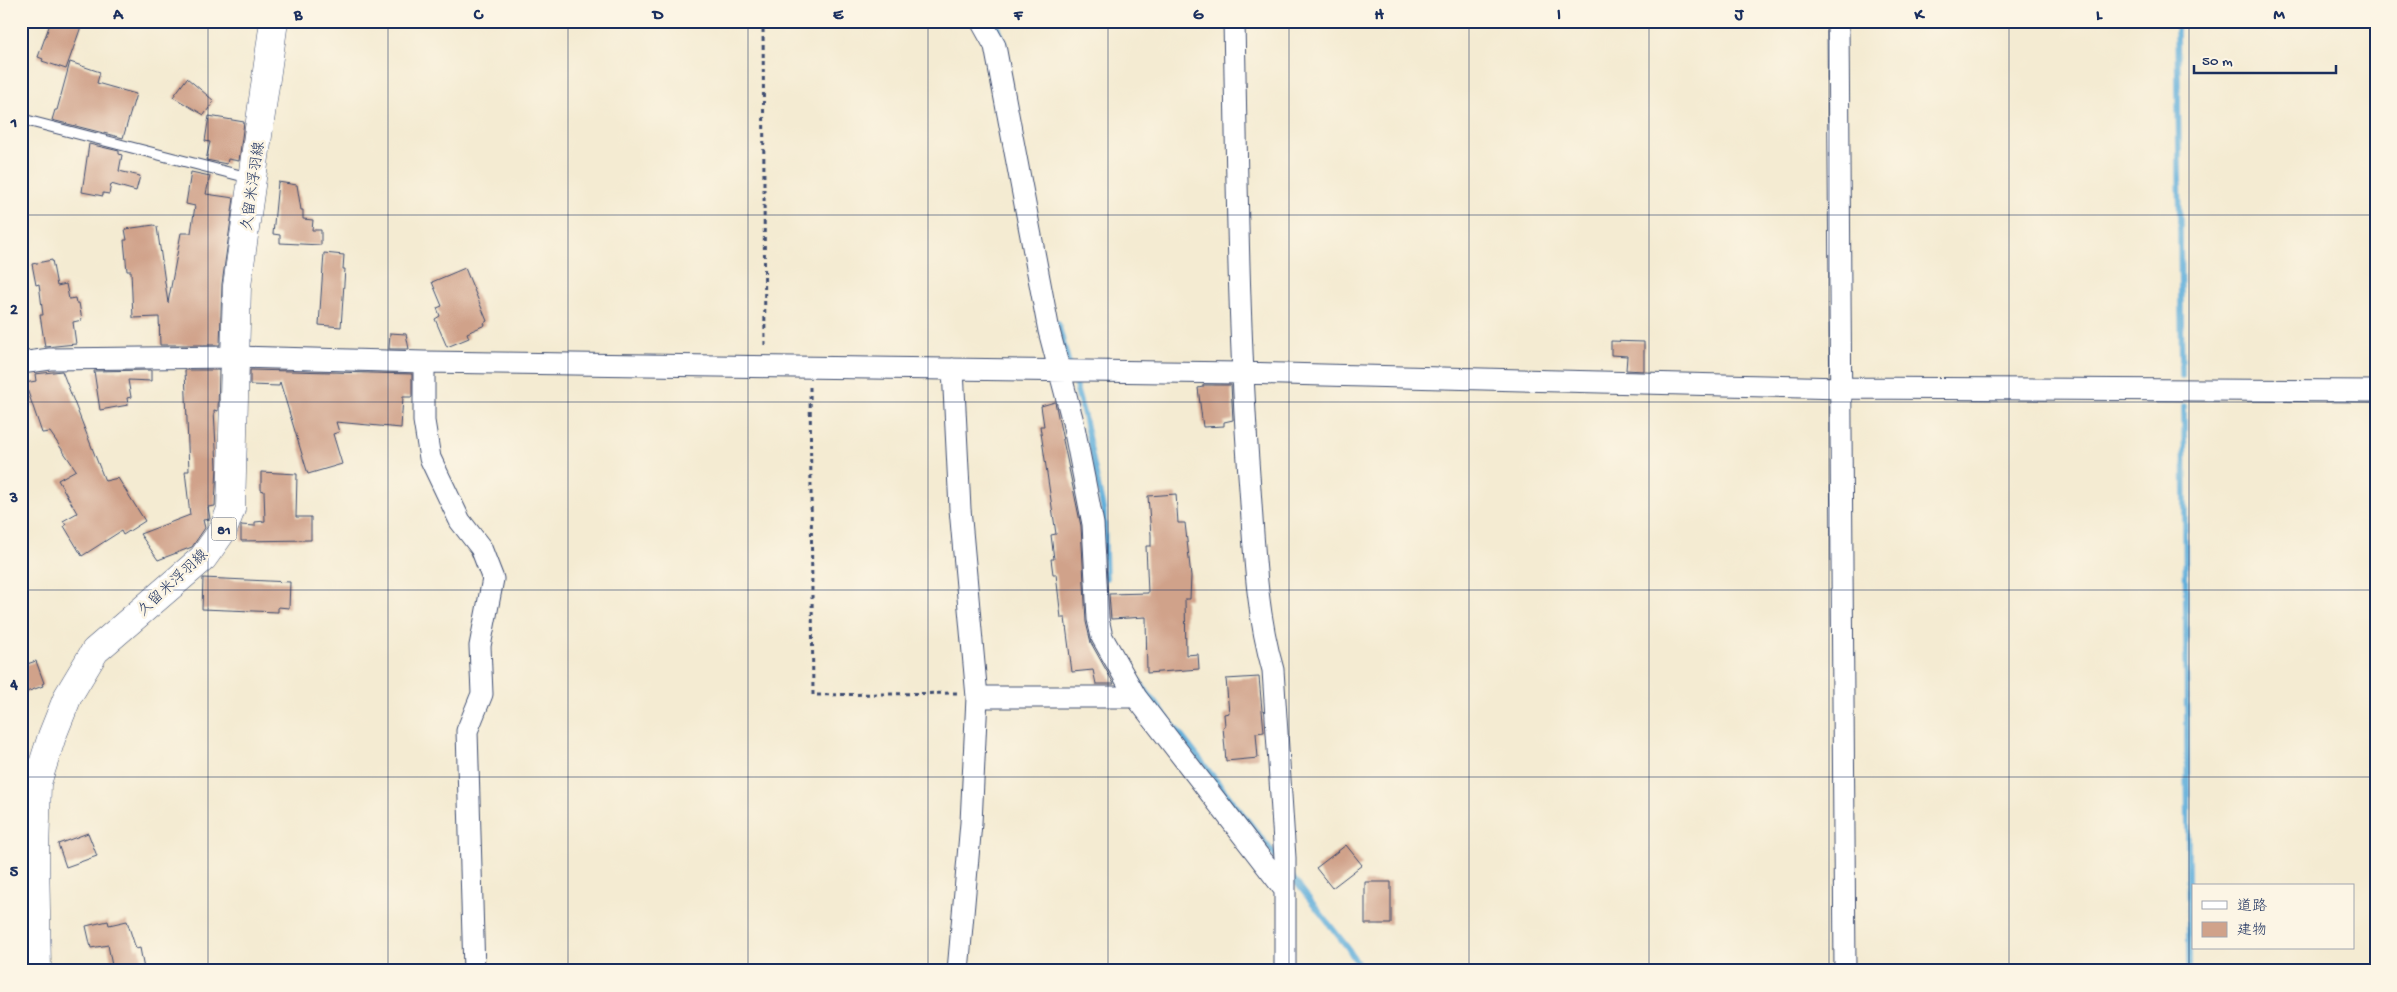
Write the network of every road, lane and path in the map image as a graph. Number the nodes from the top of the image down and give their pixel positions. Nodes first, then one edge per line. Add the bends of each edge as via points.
1 (274, 21) edge
2 (764, 21) edge
3 (981, 21) edge
4 (1234, 21) edge
5 (1838, 21) edge
6 (21, 119) edge
7 (254, 179) junction
8 (236, 357) junction
9 (424, 362) junction
10 (21, 363) edge
11 (766, 367) junction
12 (810, 367) junction
13 (953, 369) junction
14 (1068, 371) junction
15 (1241, 373) junction
16 (1842, 388) junction
17 (2376, 391) edge
18 (977, 697) junction
19 (1136, 697) junction
20 (1285, 884) junction
21 (37, 971) edge
22 (474, 971) edge
23 (958, 971) edge
24 (1284, 971) edge
25 (1845, 971) edge

1 - 7 main road, 久留米浮羽線 / 81
2 - 11 path
3 - 14 street via 995,46 1049,331
4 - 15 street
5 - 16 street
6 - 7 lane
7 - 8 main road, 久留米浮羽線 / 81 via 237,286
8 - 9 street
8 - 10 street
8 - 21 main road, 久留米浮羽線 / 81 via 231,508 223,530 203,558 95,651 68,696 52,736 38,783 34,853
9 - 11 street
9 - 22 street via 424,421 430,458 460,522 481,548 493,579 480,646 482,694 468,731
11 - 12 street
12 - 13 street
12 - 18 path via 813,695 966,693
13 - 14 street
13 - 18 street via 960,509
14 - 15 street
14 - 19 street via 1073,422 1093,524 1100,628
15 - 16 street
15 - 20 street via 1255,557 1266,643 1273,670
16 - 17 street
16 - 25 street
18 - 19 street
18 - 23 street via 971,823
19 - 20 street
20 - 24 street

